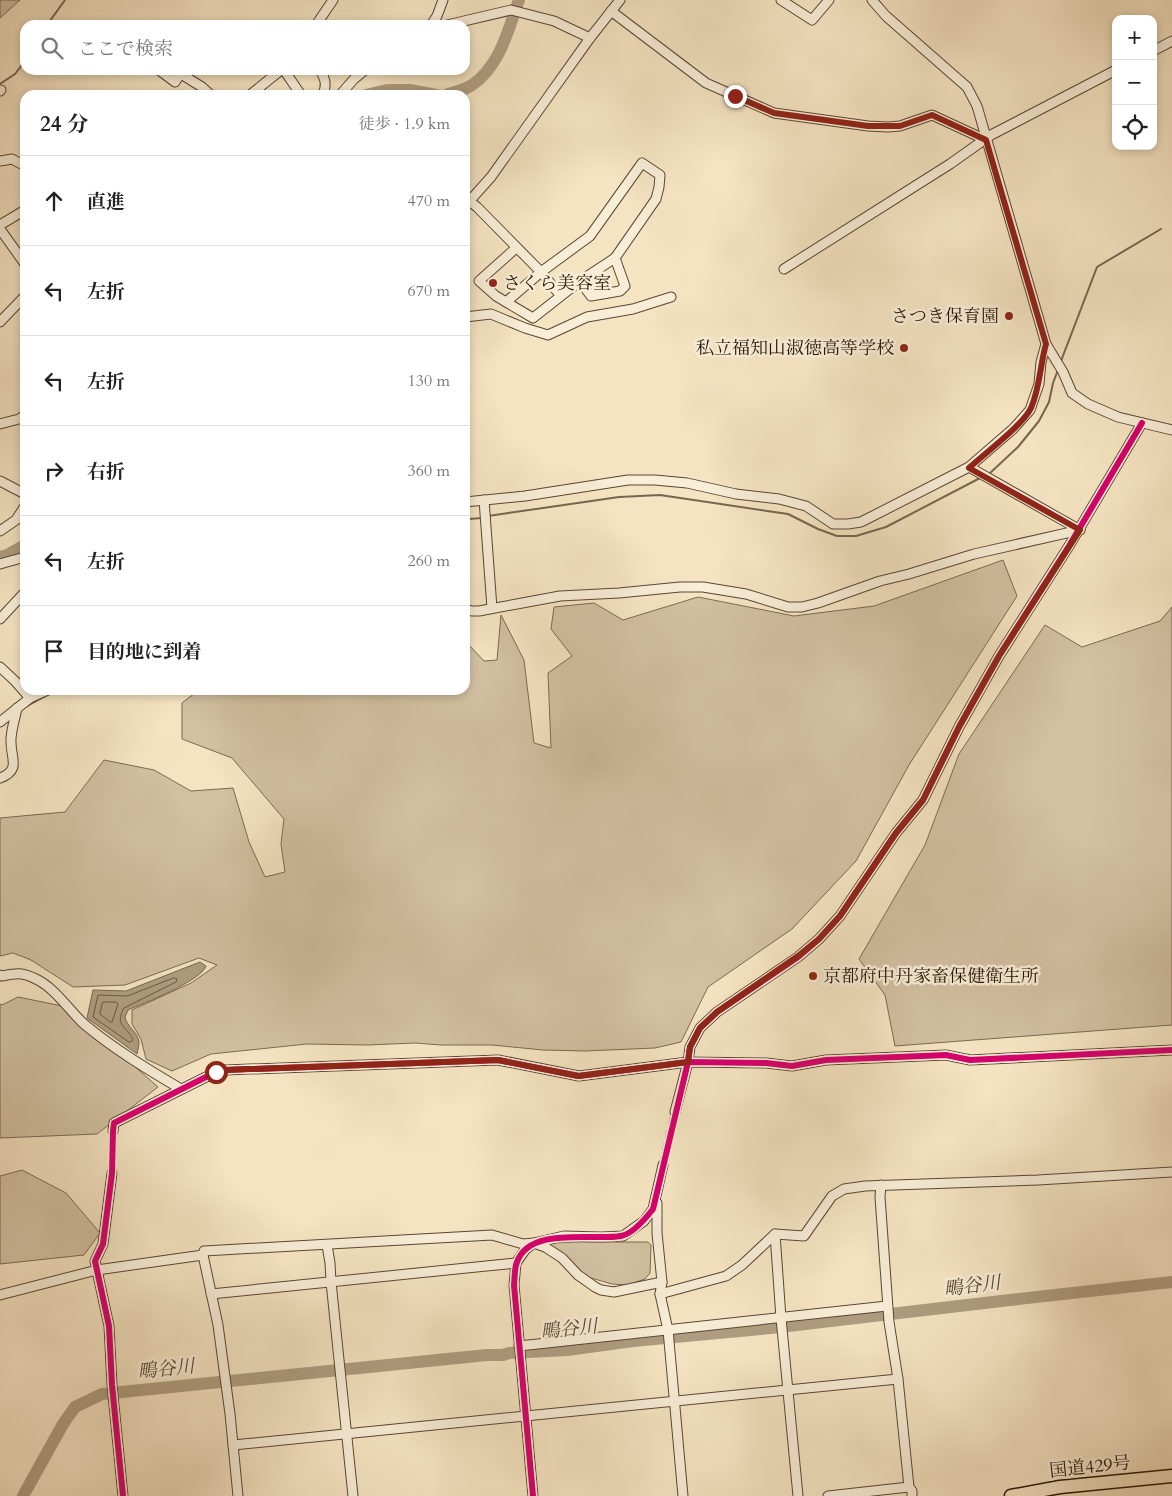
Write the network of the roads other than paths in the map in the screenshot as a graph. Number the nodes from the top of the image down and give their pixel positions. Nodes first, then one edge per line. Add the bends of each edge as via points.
1 (333, 0) edge
2 (443, 0) edge
3 (620, 0) edge
4 (781, 0) edge
5 (829, 0) edge
6 (872, 0) edge
7 (611, 11) junction
8 (319, 20) edge
9 (434, 20) edge
10 (468, 20) edge
11 (590, 38) junction
12 (1172, 41) edge
13 (1157, 49) edge
14 (1112, 72) edge
15 (166, 75) edge
16 (180, 75) edge
17 (186, 75) edge
18 (276, 75) edge
19 (286, 75) edge
20 (324, 75) edge
21 (359, 75) edge
22 (205, 90) edge
23 (258, 90) edge
24 (298, 90) edge
25 (325, 90) edge
26 (344, 90) edge
27 (986, 140) junction
28 (0, 161) edge
29 (20, 164) edge
30 (470, 200) edge
31 (470, 204) edge
32 (20, 213) edge
33 (0, 225) edge
34 (0, 229) edge
35 (516, 248) junction
36 (20, 256) edge
37 (615, 258) junction
38 (784, 269) dead end
39 (541, 272) junction
40 (580, 282) junction
41 (561, 296) junction
42 (671, 297) dead end
43 (20, 301) edge
44 (506, 302) junction
45 (470, 316) edge
46 (0, 322) edge
47 (1046, 344) junction
48 (20, 418) edge
49 (1142, 423) junction
50 (0, 424) edge
51 (1172, 430) edge
52 (969, 468) junction
53 (0, 481) edge
54 (20, 491) edge
55 (484, 500) junction
56 (470, 501) edge
57 (20, 514) edge
58 (2, 528) edge
59 (1080, 530) junction
60 (20, 558) edge
61 (0, 564) edge
62 (20, 597) edge
63 (492, 608) junction
64 (470, 610) edge
65 (0, 619) edge
66 (0, 667) edge
67 (20, 687) edge
68 (27, 695) edge
69 (37, 695) edge
70 (30, 698) junction
71 (17, 708) junction
72 (0, 722) edge
73 (0, 778) edge
74 (0, 975) edge
75 (1172, 1050) edge
76 (688, 1062) junction
77 (181, 1088) junction
78 (675, 1112) tunnel mouth
79 (113, 1131) tunnel mouth
80 (663, 1165) tunnel mouth
81 (1172, 1172) edge
82 (112, 1174) tunnel mouth
83 (881, 1185) junction
84 (657, 1195) junction
85 (775, 1234) junction
86 (534, 1243) junction
87 (327, 1245) junction
88 (203, 1255) junction
89 (516, 1263) junction
90 (97, 1270) junction
91 (330, 1282) junction
92 (662, 1282) junction
93 (212, 1294) junction
94 (660, 1294) junction
95 (0, 1295) edge
96 (887, 1306) junction
97 (781, 1318) junction
98 (668, 1330) junction
99 (518, 1346) junction
100 (898, 1379) junction
101 (788, 1390) junction
102 (674, 1401) junction
103 (526, 1416) junction
104 (346, 1433) junction
105 (233, 1445) junction
106 (1172, 1476) edge
107 (909, 1487) junction
108 (1019, 1495) edge
109 (123, 1496) edge
110 (238, 1496) edge
111 (353, 1496) edge
112 (533, 1496) edge
113 (683, 1496) edge
114 (798, 1496) edge
115 (828, 1496) edge
116 (912, 1496) edge

1 - 8 street
2 - 9 street
3 - 7 street
4 - 5 street via 812,20
6 - 27 street via 967,87 977,106
7 - 11 street
7 - 27 street via 706,83 774,113 888,127 932,115
10 - 11 street via 511,10 554,21
11 - 30 street via 491,177
12 - 13 street
14 - 27 street
15 - 16 street via 175,82
17 - 22 street
18 - 23 street
19 - 24 street
20 - 25 street
21 - 26 street
27 - 38 street
27 - 47 street
28 - 29 street via 12,160
31 - 35 street via 477,207
32 - 33 street
34 - 36 street
35 - 39 street
35 - 44 street via 479,281
37 - 39 street via 656,199 660,175 642,163 590,236
37 - 40 street
37 - 40 street via 626,286 620,291 591,296
39 - 41 street
39 - 44 street
40 - 41 street
41 - 44 street via 533,318
42 - 45 street via 633,309 587,317 548,335 491,314
43 - 46 street
47 - 49 street via 1072,392 1088,404
47 - 52 street via 1039,384 1030,410
48 - 50 street
49 - 51 street
49 - 59 street
52 - 55 street via 861,522 848,524 833,524 806,506 778,499 655,480 628,480
52 - 59 street
53 - 54 street
55 - 56 street
55 - 63 street
57 - 58 street
59 - 63 street via 974,554 802,607 788,607 746,594 711,588 680,587 560,596
59 - 76 street via 999,656 923,800 896,833 840,916 798,956 717,1012 700,1028 690,1047
60 - 61 street
62 - 65 street
63 - 64 street
66 - 67 street
68 - 70 street
69 - 70 street
70 - 71 street
71 - 72 street
71 - 73 street via 11,740 13,770
74 - 77 street via 18,973 37,979 84,1024 140,1065
75 - 76 street via 970,1060 937,1055 826,1060 792,1066 766,1062
76 - 77 street via 578,1076 498,1060 225,1070
76 - 78 street
77 - 79 street via 114,1123
80 - 84 street
81 - 83 street
82 - 90 street via 103,1244 95,1261
83 - 85 street via 844,1189 832,1196 804,1236
83 - 96 street
84 - 86 street via 654,1209 623,1236 564,1236
84 - 92 street
85 - 94 street via 726,1276
85 - 97 street
86 - 87 street via 523,1244 492,1235
86 - 89 street
86 - 92 street via 562,1258 578,1275 601,1290 614,1292
87 - 88 street via 204,1251
87 - 91 street
88 - 90 street
88 - 93 street
89 - 91 street
89 - 99 street via 514,1285
90 - 95 street
90 - 109 street via 109,1326
91 - 93 street
91 - 104 street
92 - 94 street
93 - 105 street
94 - 98 street
96 - 97 street
96 - 100 street
97 - 98 street
97 - 101 street
98 - 99 street
98 - 102 street
99 - 103 street
100 - 101 street
100 - 107 street
101 - 102 street
101 - 114 street
102 - 103 street
102 - 113 street
103 - 104 street
103 - 112 street
104 - 105 street
104 - 111 street
105 - 110 street
106 - 108 highway, 国道429号 via 1060,1487
107 - 115 street
107 - 116 street

